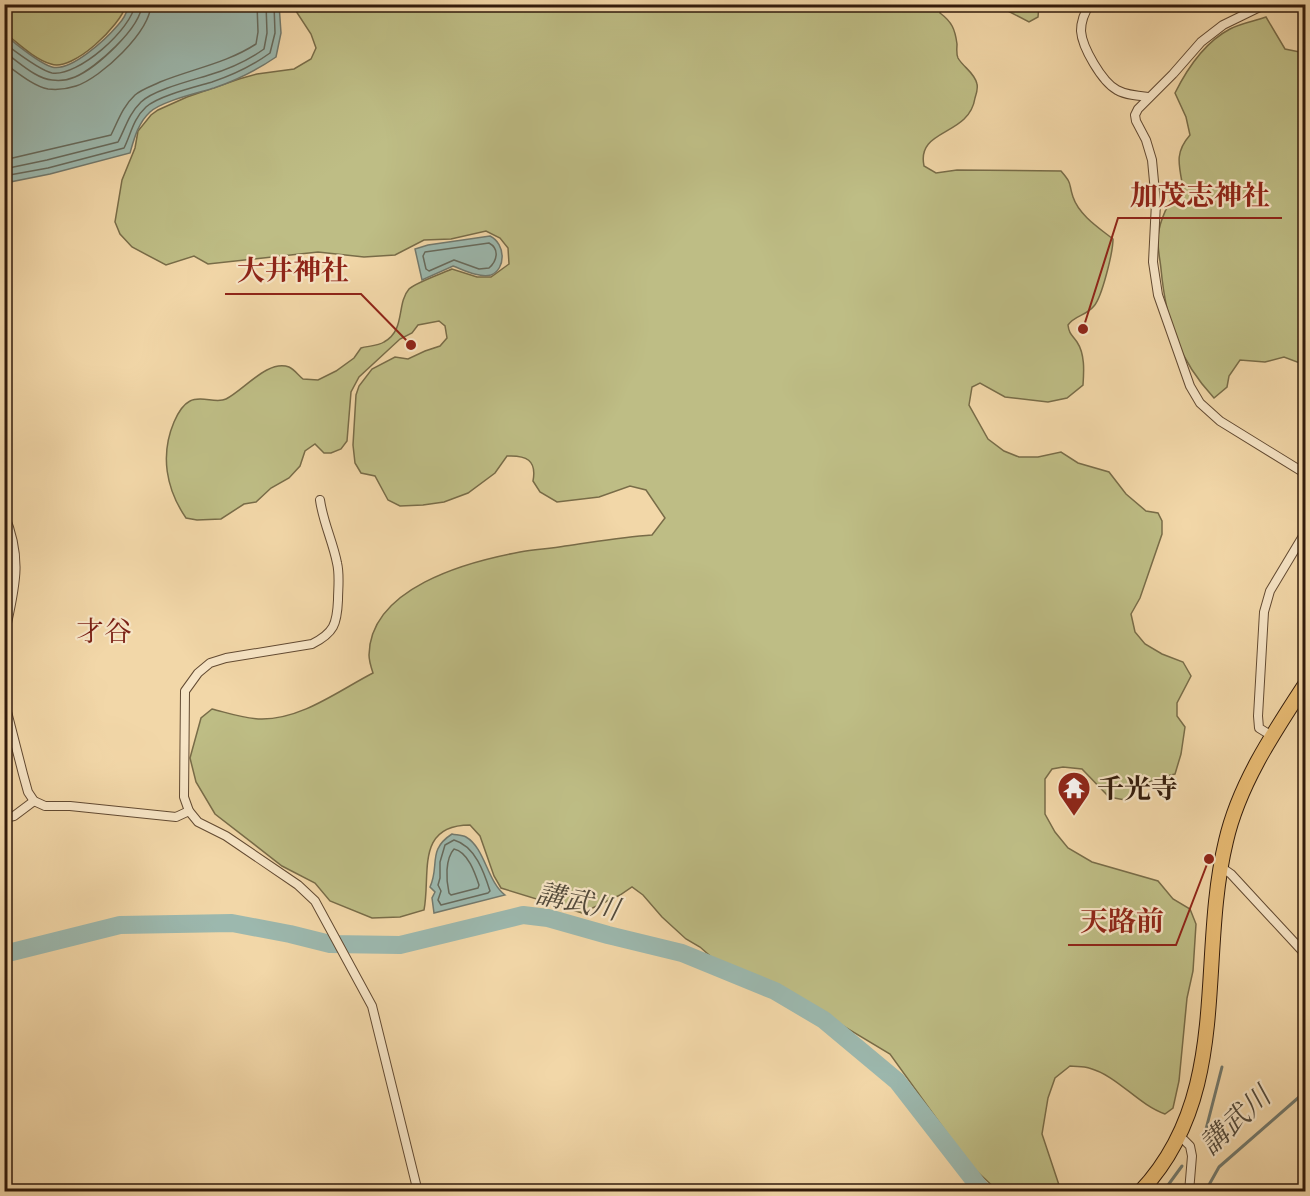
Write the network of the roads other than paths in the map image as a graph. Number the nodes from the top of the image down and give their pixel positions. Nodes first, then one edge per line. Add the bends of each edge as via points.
1 (1090, 4) edge
2 (1266, 4) edge
3 (1149, 97) junction
4 (1305, 474) edge
5 (320, 500) dead end
6 (4, 514) edge
7 (1305, 531) edge
8 (4, 637) edge
9 (1305, 683) edge
10 (4, 700) edge
11 (1272, 736) junction
12 (34, 801) junction
13 (189, 811) junction
14 (4, 818) edge
15 (1221, 867) junction
16 (1305, 955) edge
17 (1180, 1136) junction
18 (418, 1191) edge
19 (1140, 1191) edge
20 (1189, 1191) edge

1 - 3 street via 1081,30 1095,64 1116,90
2 - 3 street via 1223,25 1201,42
3 - 4 street via 1135,115 1152,160 1156,203 1153,262 1158,295 1190,386 1200,403 1220,421
5 - 13 street via 338,564 337,620 332,630 312,644 225,658 198,673 185,691 183,778
6 - 8 street via 16,553 17,571
7 - 11 street via 1270,591 1264,612 1258,716 1259,728
9 - 11 main road
10 - 12 street via 28,792
11 - 15 main road via 1245,786
12 - 13 street via 45,807 176,817
12 - 14 street via 14,816
13 - 18 street via 198,822 226,836 307,891 315,902 375,1014
15 - 16 street
15 - 17 main road via 1205,1044 1197,1088
17 - 19 main road
17 - 20 street via 1190,1146 1192,1156

